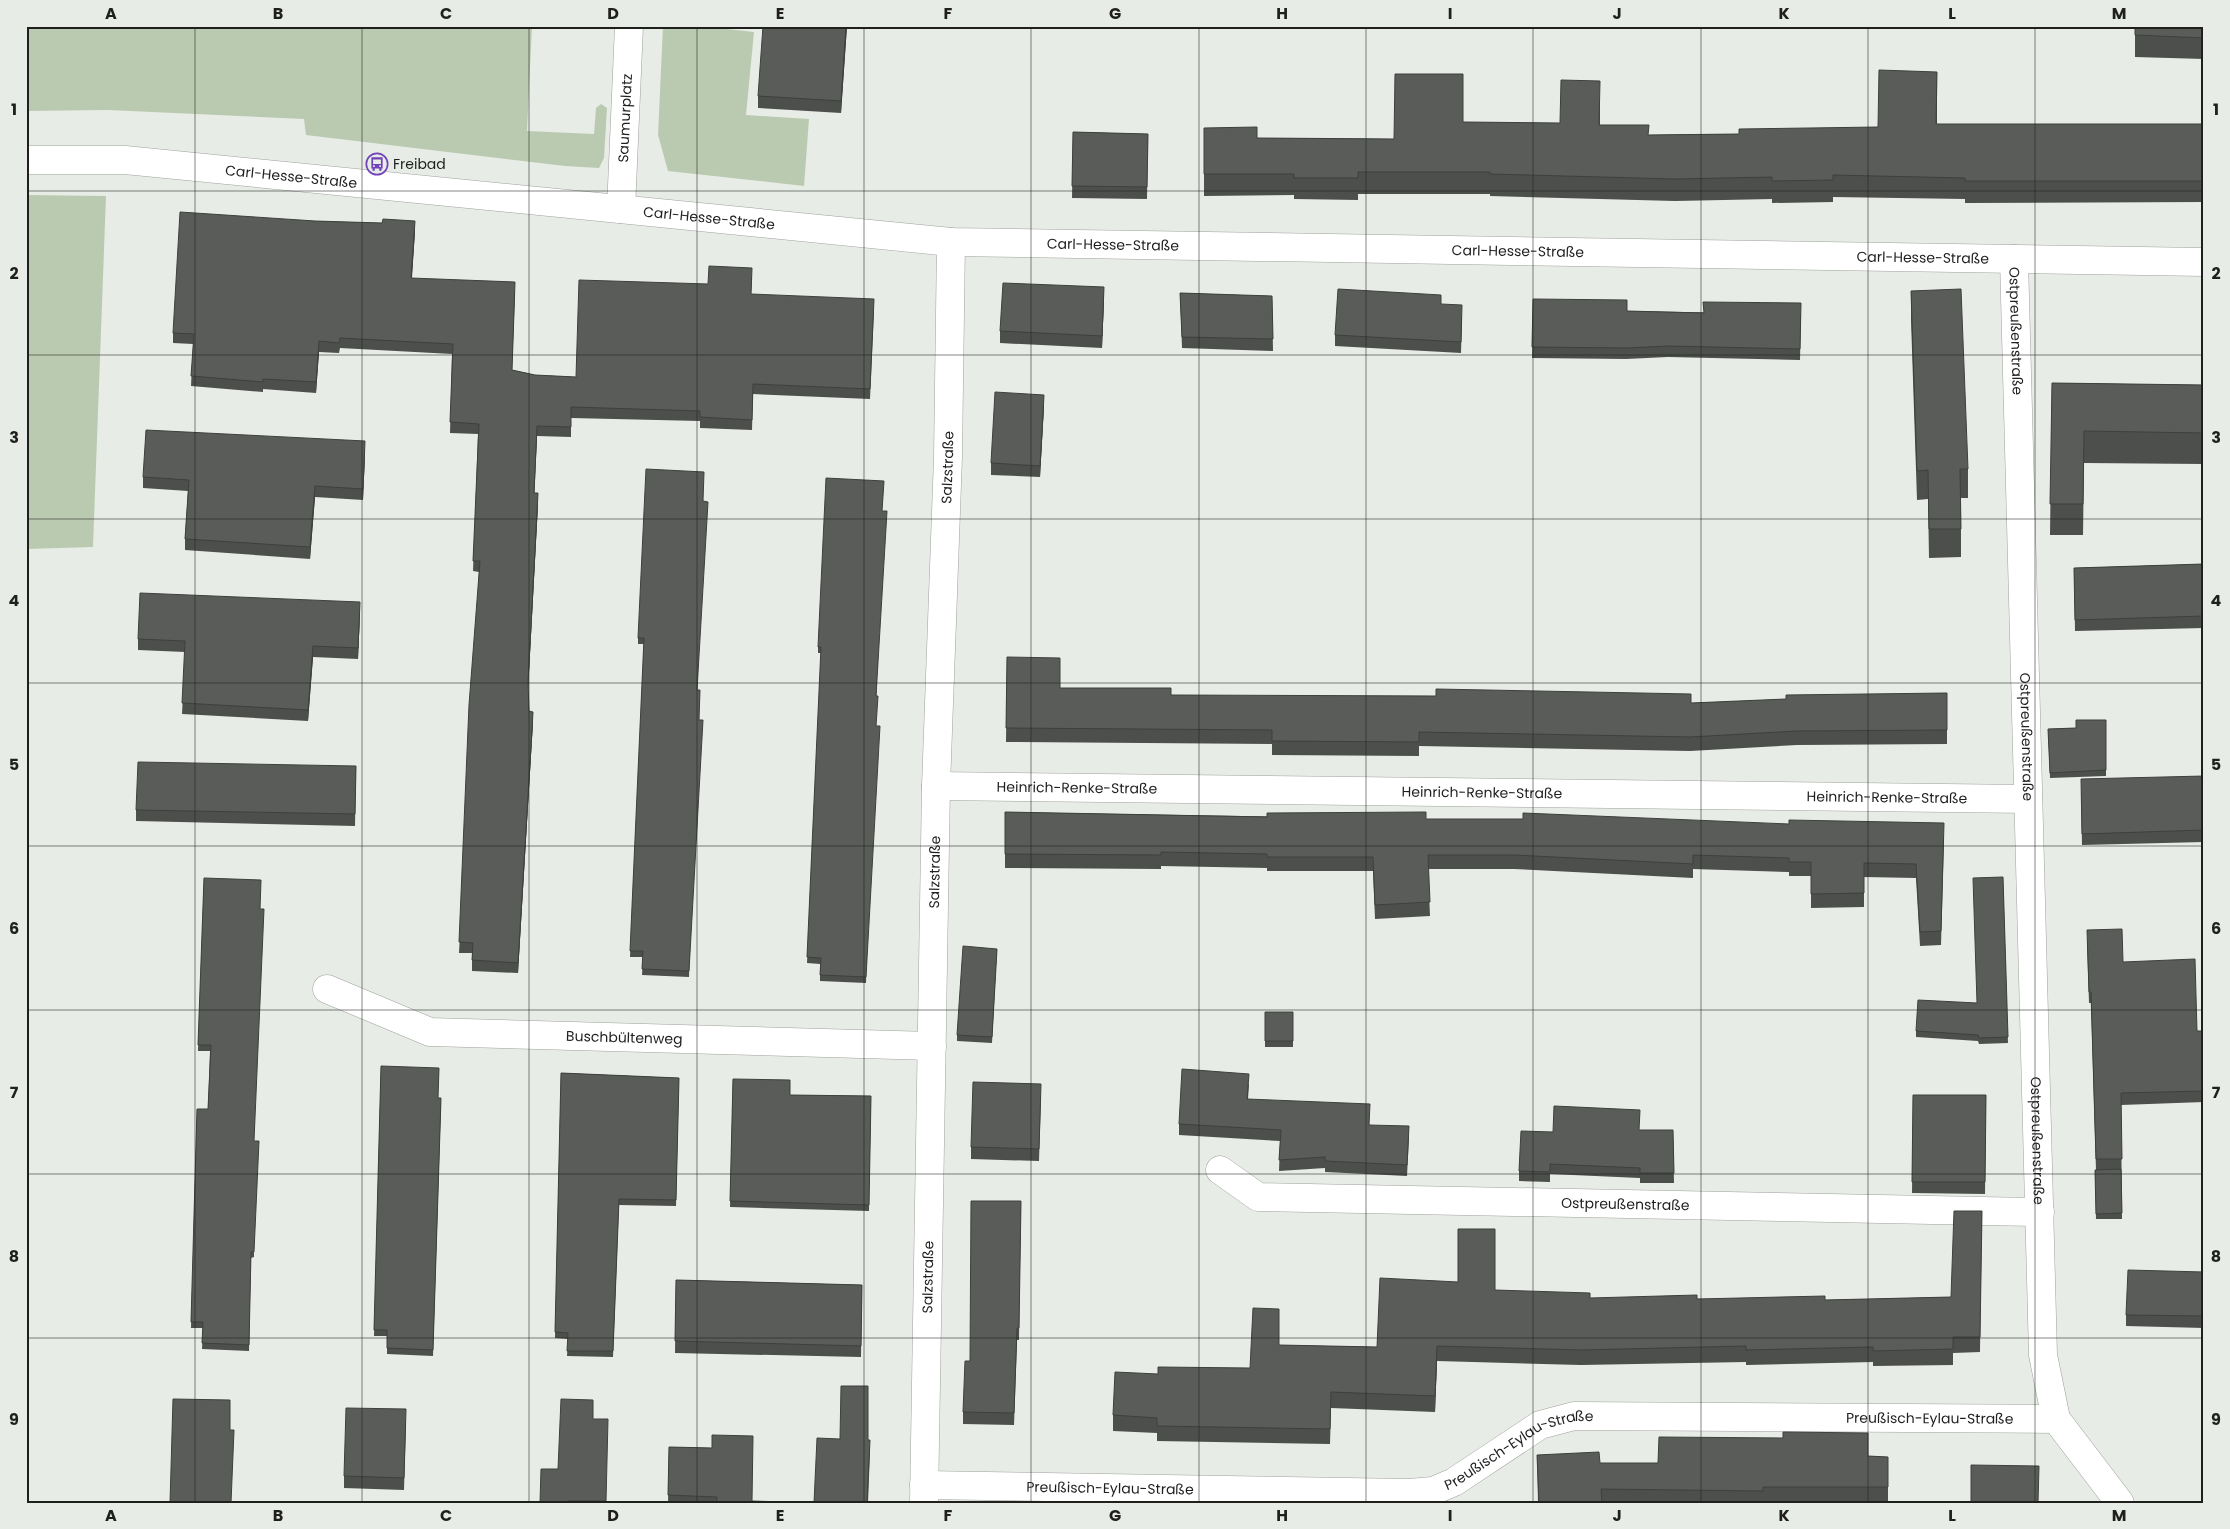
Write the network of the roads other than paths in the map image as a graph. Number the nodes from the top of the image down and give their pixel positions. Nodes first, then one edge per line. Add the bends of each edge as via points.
1 (629, 26) edge
2 (26, 160) edge
3 (621, 209) junction
4 (951, 242) junction
5 (2014, 259) junction
6 (2204, 262) edge
7 (936, 786) junction
8 (2028, 799) junction
9 (326, 989) dead end
10 (932, 1046) junction
11 (1220, 1170) dead end
12 (2040, 1212) junction
13 (2056, 1419) junction
14 (924, 1494) edge
15 (2120, 1503) edge

1 - 3 street, Saumurplatz
2 - 3 street, Carl-Hesse-Straße via 125,160
3 - 4 street, Carl-Hesse-Straße
4 - 5 street, Carl-Hesse-Straße
4 - 7 street, Salzstraße via 948,457
5 - 6 street, Carl-Hesse-Straße
5 - 8 street, Ostpreußenstraße
7 - 8 street, Heinrich-Renke-Straße
7 - 10 street, Salzstraße
8 - 12 street, Ostpreußenstraße
9 - 10 street, Buschbültenweg via 430,1032
10 - 14 street, Salzstraße
11 - 12 street, Ostpreußenstraße via 1258,1197
12 - 13 street, Ostpreußenstraße via 2044,1354
13 - 14 street, Preußisch-Eylau-Straße via 1574,1416 1540,1425 1454,1482 1433,1491
13 - 15 street, Ostpreußenstraße

